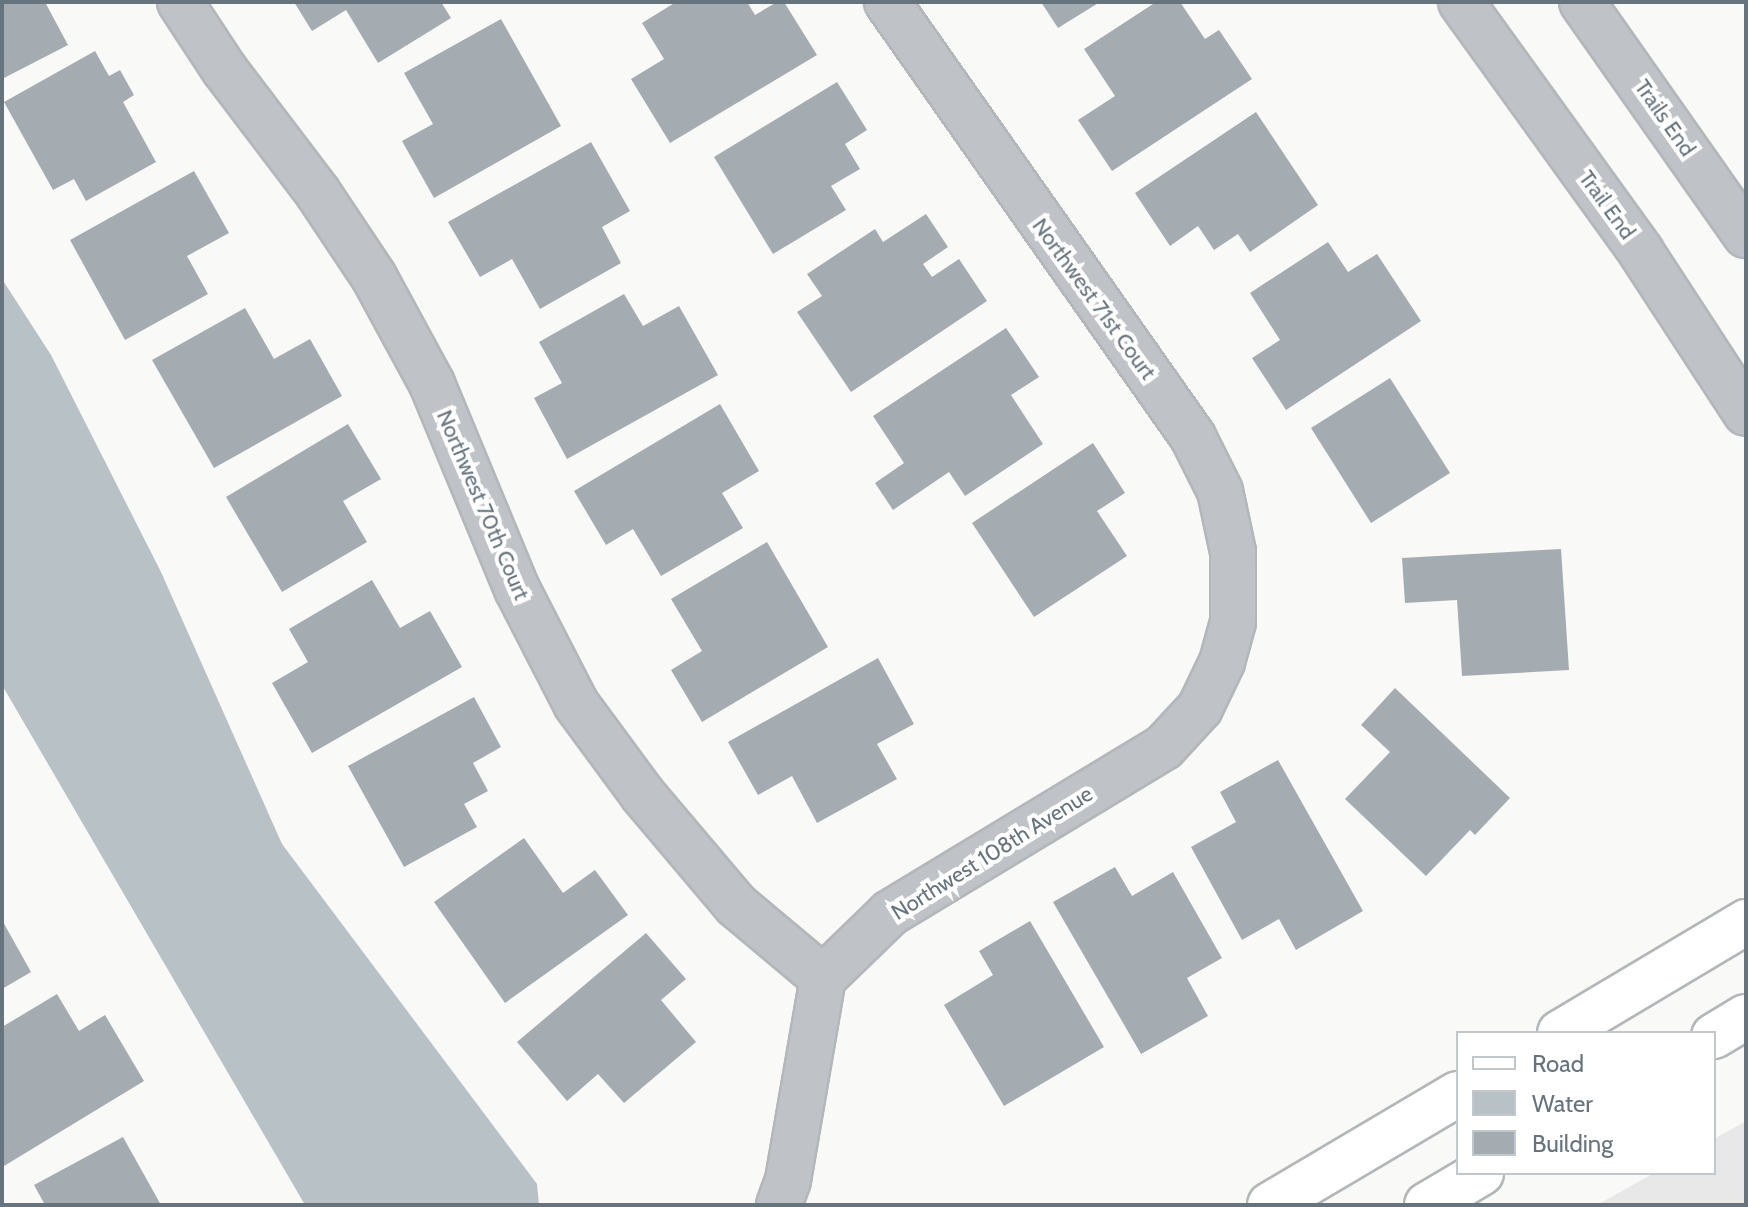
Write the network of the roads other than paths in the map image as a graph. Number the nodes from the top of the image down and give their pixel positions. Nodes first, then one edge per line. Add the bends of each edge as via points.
1 (180, 2) edge
2 (887, 2) edge
3 (1461, 2) edge
4 (1582, 2) edge
5 (1746, 235) edge
6 (1746, 413) edge
7 (1233, 622) joint
8 (1746, 922) edge
9 (823, 978) junction
10 (1746, 1017) edge
11 (1563, 1031) edge
12 (1716, 1035) edge
13 (1456, 1095) edge
14 (1478, 1175) edge
15 (779, 1205) edge
16 (1270, 1205) edge
17 (1427, 1205) edge

1 - 9 street, Northwest 70th Court via 374,277 432,384 517,589 576,704 643,795 736,905
2 - 7 street, Northwest 71st Court via 1193,437 1220,491 1233,552
3 - 6 street, Trail End via 1641,252
4 - 5 street, Trails End
7 - 9 street, Northwest 108th Avenue via 1222,662 1200,708 1164,747 890,913
8 - 11 main road
9 - 15 street via 788,1180
10 - 12 main road
13 - 16 main road
14 - 17 main road

